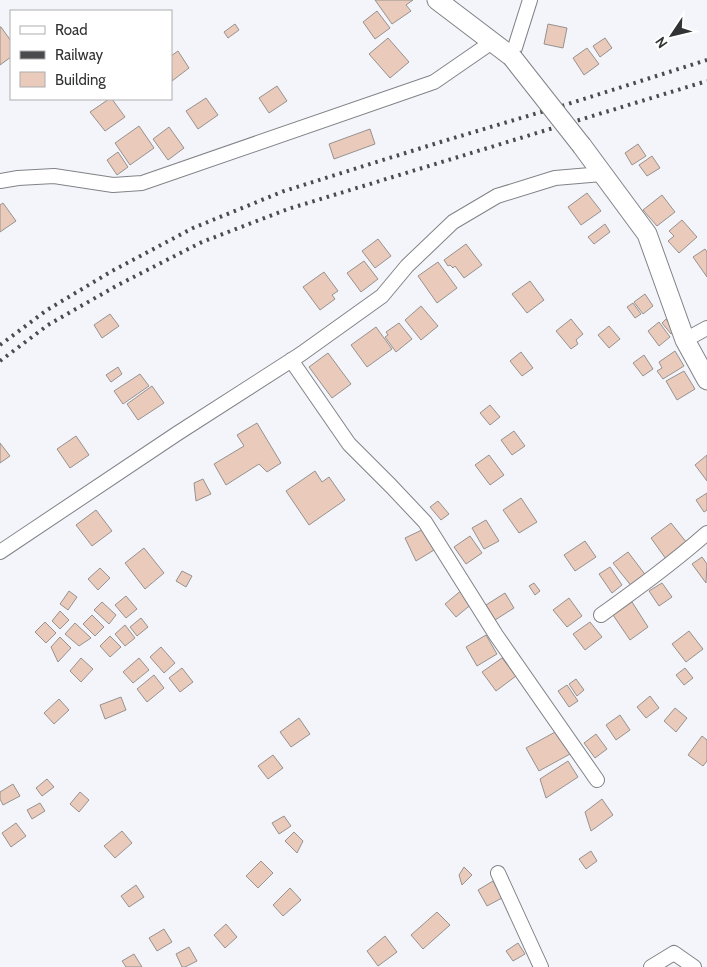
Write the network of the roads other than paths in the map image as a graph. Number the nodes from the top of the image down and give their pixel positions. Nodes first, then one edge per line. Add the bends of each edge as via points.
1 (437, 0) edge
2 (530, 0) edge
3 (492, 42) junction
4 (512, 57) junction
5 (602, 174) junction
6 (0, 181) edge
7 (707, 328) edge
8 (685, 340) junction
9 (291, 360) junction
10 (707, 380) edge
11 (707, 534) edge
12 (0, 552) edge
13 (601, 615) dead end
14 (597, 780) dead end
15 (498, 873) dead end
16 (541, 967) edge
17 (651, 967) edge
18 (694, 967) edge

1 - 3 main road
2 - 4 street
3 - 4 main road
3 - 6 street via 434,82 142,183 113,185 54,176
4 - 5 main road, bridge
5 - 8 main road via 646,234
5 - 9 street via 555,178 497,196 453,222 407,266 382,296
7 - 8 street
8 - 10 main road
9 - 12 street
9 - 14 street via 349,444 426,522 496,635
11 - 13 street
15 - 16 street
17 - 18 street via 674,953

